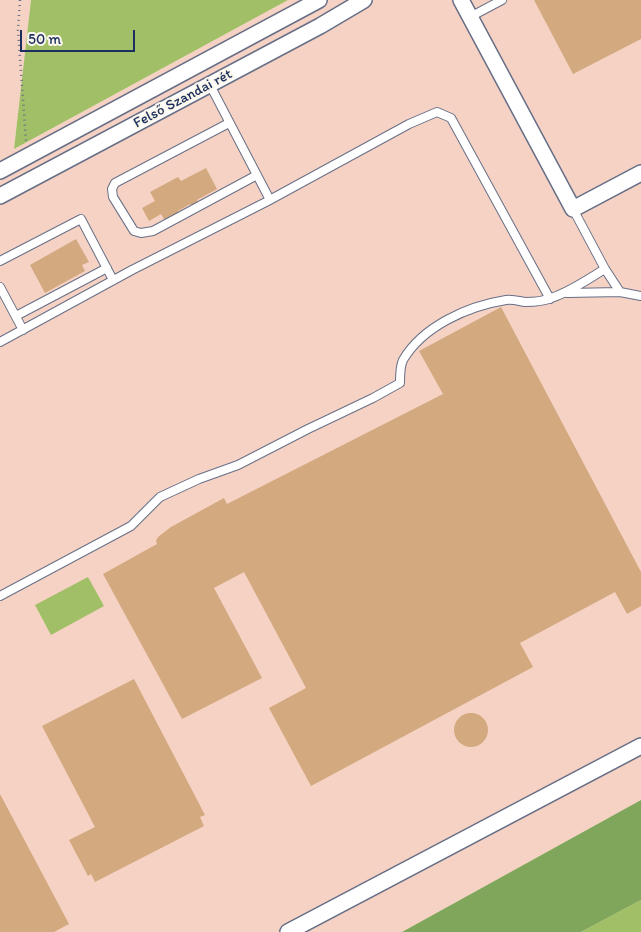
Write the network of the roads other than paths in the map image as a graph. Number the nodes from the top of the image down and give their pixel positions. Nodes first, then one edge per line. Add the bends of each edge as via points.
1 (319, 0) edge
2 (364, 0) edge
3 (461, 0) edge
4 (502, 0) edge
5 (470, 18) junction
6 (210, 85) junction
7 (229, 122) junction
8 (0, 171) edge
9 (641, 173) edge
10 (257, 175) junction
11 (0, 196) edge
12 (270, 200) junction
13 (573, 209) junction
14 (0, 262) edge
15 (107, 268) junction
16 (605, 269) junction
17 (113, 280) junction
18 (0, 287) edge
19 (620, 292) junction
20 (565, 293) junction
21 (640, 296) edge
22 (550, 299) junction
23 (16, 316) junction
24 (23, 330) junction
25 (0, 342) edge
26 (0, 596) edge
27 (641, 746) edge
28 (288, 932) edge

1 - 8 street
2 - 6 street, Felső Szandai rét
3 - 5 street
4 - 5 lane
5 - 13 street
6 - 7 lane
6 - 11 street, Felső Szandai rét
7 - 10 lane
7 - 10 lane via 115,183 113,197 134,231 141,233 153,231
9 - 13 street
10 - 12 lane
12 - 17 lane
12 - 22 lane via 437,112 450,118
13 - 16 lane
14 - 15 lane via 81,219
15 - 17 lane
15 - 23 lane
16 - 19 lane
16 - 20 lane
17 - 24 lane
18 - 23 lane
19 - 20 lane
19 - 21 lane
20 - 22 lane
22 - 26 lane via 488,304 467,310 433,328 402,362 400,383 238,465 160,497 131,526
23 - 24 lane
24 - 25 lane
27 - 28 street

